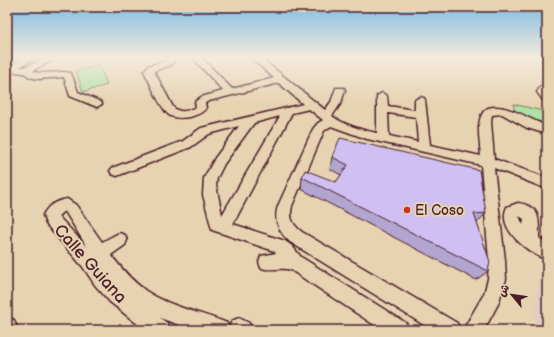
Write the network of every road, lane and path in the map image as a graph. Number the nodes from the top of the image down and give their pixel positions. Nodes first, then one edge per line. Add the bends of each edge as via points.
1 (33, 74) edge
2 (150, 74) edge
3 (211, 74) edge
4 (273, 74) edge
5 (280, 80) junction
6 (547, 87) edge
7 (340, 90) dead end
8 (230, 93) junction
9 (382, 96) dead end
10 (547, 98) edge
11 (420, 100) dead end
12 (97, 104) dead end
13 (311, 105) junction
14 (382, 109) junction
15 (288, 111) junction
16 (421, 114) junction
17 (328, 118) junction
18 (250, 120) junction
19 (547, 130) edge
20 (383, 138) junction
21 (424, 148) junction
22 (487, 162) junction
23 (117, 172) dead end
24 (547, 184) edge
25 (219, 226) junction
26 (119, 240) dead end
27 (531, 242) dead end
28 (547, 252) edge
29 (100, 253) junction
30 (267, 262) dead end
31 (295, 263) junction
32 (7, 327) edge
33 (8, 330) edge
34 (160, 330) edge
35 (220, 330) edge
36 (399, 330) edge
37 (450, 330) edge
38 (473, 330) edge

1 - 12 street via 38,76 68,75 74,94
2 - 8 street via 172,113 185,114 199,110 202,100
3 - 8 street
4 - 5 street
5 - 8 street
5 - 13 street
6 - 10 street via 542,92
7 - 17 street
9 - 14 street
11 - 16 street
13 - 15 street
13 - 17 street
14 - 16 street
14 - 20 street
15 - 18 street
15 - 25 street via 224,224
16 - 21 street
17 - 20 street via 353,131
17 - 37 street via 319,129 285,206 283,222 296,237
18 - 23 street via 205,131 184,145
18 - 25 street via 216,166 210,179 210,192
19 - 22 street via 504,111 489,111 485,122
20 - 21 street
21 - 22 street
22 - 24 street
22 - 38 street via 498,260 497,280 492,298
25 - 31 street via 279,246
26 - 29 street
27 - 28 street
29 - 34 street, Calle Guiana via 71,209 67,206 54,209 50,214 51,219 101,279 116,296
29 - 35 street, Calle Guiana via 126,285 139,296 159,308
30 - 31 street via 283,260
31 - 36 street
32 - 33 street

